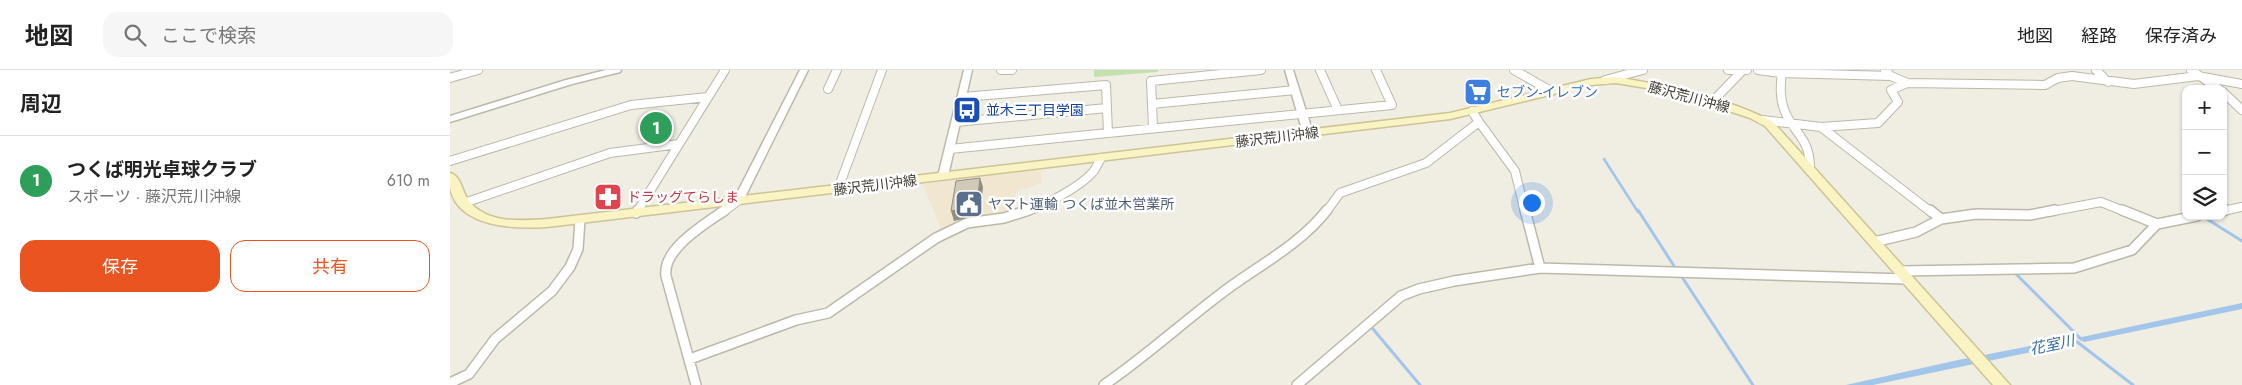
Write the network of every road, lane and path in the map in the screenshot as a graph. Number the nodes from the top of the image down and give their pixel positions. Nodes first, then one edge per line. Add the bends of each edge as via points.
1 (478, 70) edge
2 (617, 70) edge
3 (725, 70) edge
4 (804, 70) edge
5 (837, 70) edge
6 (882, 70) edge
7 (968, 70) edge
8 (1001, 70) edge
9 (1012, 70) edge
10 (1261, 70) edge
11 (1290, 70) edge
12 (1320, 70) edge
13 (1376, 70) edge
14 (1514, 70) edge
15 (1643, 70) edge
16 (1731, 70) edge
17 (1743, 70) edge
18 (1747, 70) edge
19 (1758, 70) edge
20 (1885, 70) edge
21 (2096, 70) edge
22 (2191, 70) edge
23 (1782, 71) edge
24 (1890, 76) junction
25 (2198, 76) junction
26 (450, 78) edge
27 (1605, 80) junction
28 (2108, 82) junction
29 (1907, 83) junction
30 (2242, 84) edge
31 (2213, 85) edge
32 (828, 89) dead end
33 (1295, 90) junction
34 (1550, 91) junction
35 (2227, 96) edge
36 (708, 97) junction
37 (963, 97) junction
38 (1712, 102) junction
39 (1152, 104) junction
40 (1107, 108) junction
41 (1338, 110) junction
42 (2242, 110) edge
43 (1472, 112) junction
44 (1302, 114) junction
45 (450, 119) edge
46 (1762, 120) junction
47 (956, 122) junction
48 (1479, 122) junction
49 (1795, 124) junction
50 (1821, 127) junction
51 (1153, 128) junction
52 (1108, 133) junction
53 (1308, 133) junction
54 (679, 144) junction
55 (950, 149) junction
56 (1101, 158) junction
57 (450, 160) edge
58 (1810, 168) junction
59 (450, 176) edge
60 (943, 176) junction
61 (838, 189) junction
62 (738, 201) junction
63 (464, 203) junction
64 (2242, 207) edge
65 (2227, 210) edge
66 (636, 213) junction
67 (1941, 219) junction
68 (2182, 219) edge
69 (580, 220) junction
70 (2157, 224) junction
71 (1874, 242) junction
72 (1540, 268) junction
73 (1904, 275) junction
74 (690, 359) junction
75 (450, 383) edge
76 (2000, 383) edge
77 (696, 385) edge
78 (1104, 385) edge
79 (1298, 385) edge

1 - 26 street
2 - 45 street
3 - 36 street
4 - 62 street
5 - 32 street
6 - 61 street
7 - 37 street
8 - 9 street
10 - 39 street via 1151,81
11 - 33 street
12 - 41 street
13 - 41 street via 1392,105
14 - 34 street
15 - 27 street
16 - 17 street
17 - 18 street
17 - 38 street
19 - 23 street
20 - 24 street
21 - 28 street
22 - 25 street
23 - 24 street
23 - 49 street via 1780,93 1784,110
24 - 29 street
25 - 28 street via 2134,84
25 - 30 street
25 - 31 street
27 - 34 main road, 藤沢荒川沖線
27 - 38 main road, 藤沢荒川沖線 via 1635,83
28 - 29 street via 2072,76 2058,78 2045,85
29 - 50 street via 1890,90 1898,102 1878,122
33 - 39 street
33 - 44 street
34 - 43 main road, 藤沢荒川沖線
35 - 42 street
36 - 54 street
36 - 57 street via 631,105
37 - 40 street via 1106,85
37 - 47 street
38 - 46 main road, 藤沢荒川沖線
39 - 51 street
40 - 47 street
40 - 52 street
41 - 44 street
43 - 48 street
43 - 53 main road, 藤沢荒川沖線
44 - 51 street
44 - 53 street
46 - 49 street
46 - 58 main road, 藤沢荒川沖線
47 - 55 street
48 - 72 street via 1515,171
48 - 78 street via 1426,163 1340,193 1318,222
49 - 50 street
49 - 58 street via 1810,155
50 - 67 street
51 - 52 street
52 - 55 street
53 - 56 main road, 藤沢荒川沖線
54 - 63 street via 610,153
54 - 66 street
55 - 60 street
56 - 60 main road, 藤沢荒川沖線
56 - 74 street via 1093,172 1047,203 1004,218 967,224 936,238 828,312 796,320
58 - 71 main road, 藤沢荒川沖線
59 - 63 main road, 藤沢荒川沖線
60 - 61 main road, 藤沢荒川沖線
61 - 62 main road, 藤沢荒川沖線
62 - 66 main road, 藤沢荒川沖線
62 - 74 street via 681,245 665,268
63 - 69 main road, 藤沢荒川沖線 via 484,218 504,223
64 - 65 street
66 - 69 main road, 藤沢荒川沖線
67 - 70 street via 1976,214 2030,215 2101,202
67 - 71 street via 1916,232
68 - 70 street
69 - 75 street via 578,249 570,267 552,291 495,339 469,374
70 - 73 street via 2132,250 2074,268
71 - 73 main road, 藤沢荒川沖線
72 - 73 street
72 - 79 street via 1419,288 1401,296
73 - 76 main road, 藤沢荒川沖線
74 - 77 street

